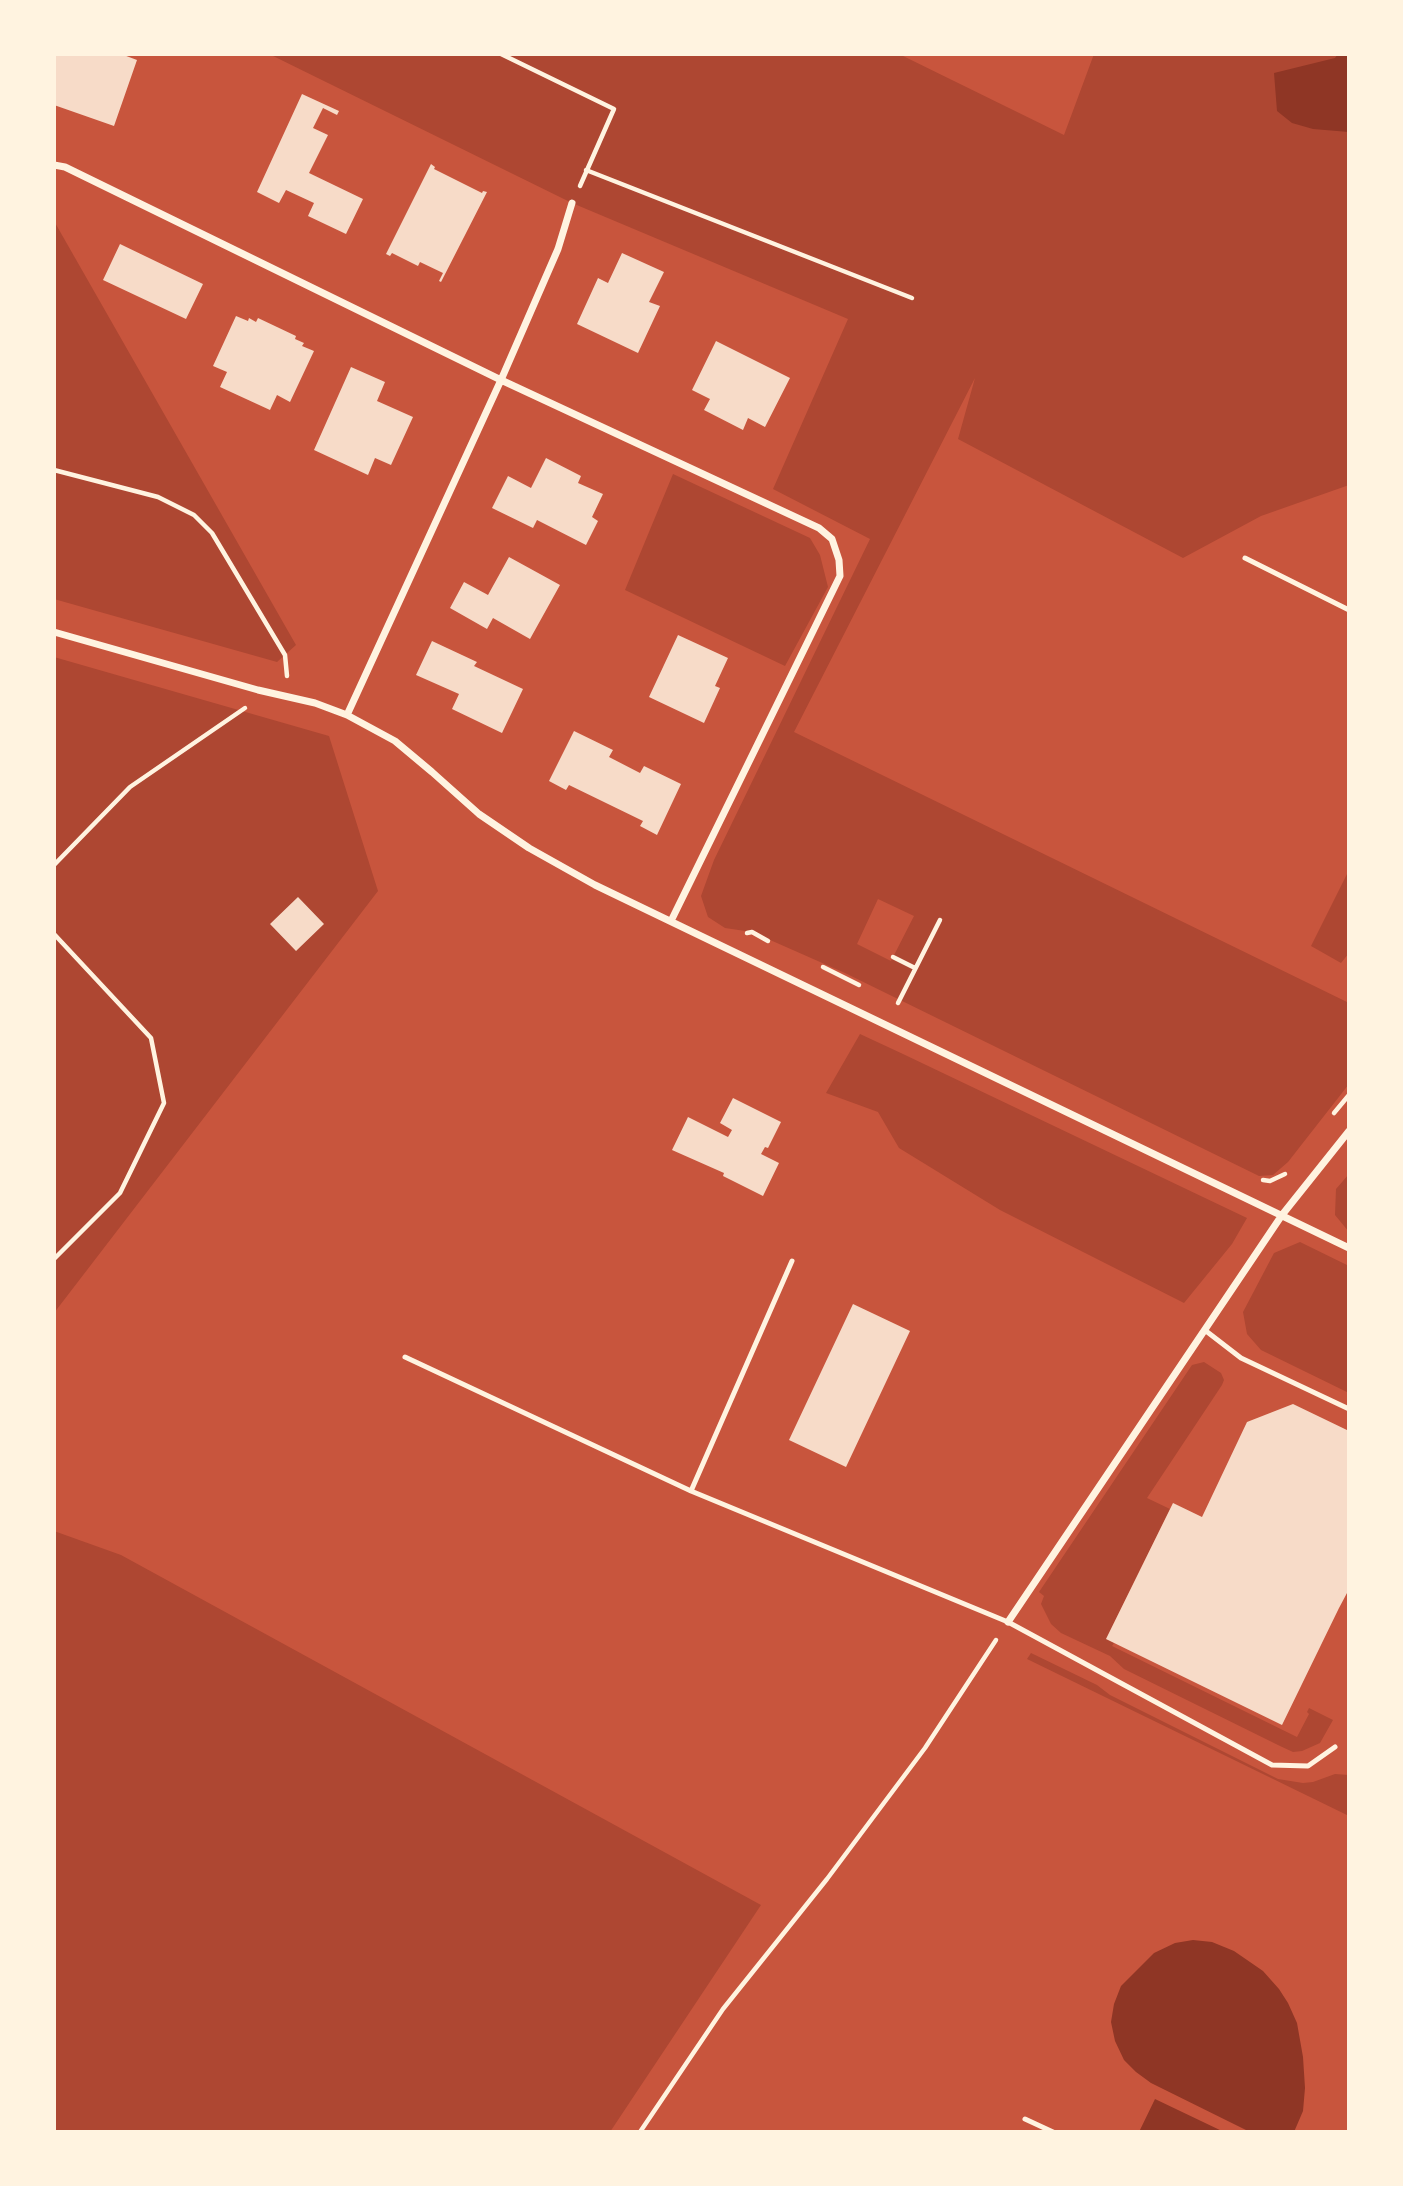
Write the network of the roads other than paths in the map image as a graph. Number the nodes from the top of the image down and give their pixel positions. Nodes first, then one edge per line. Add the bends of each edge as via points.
1 (54, 165) edge
2 (572, 203) road end
3 (501, 380) junction
4 (1245, 558) dead end
5 (1349, 610) edge
6 (54, 632) edge
7 (347, 715) junction
8 (671, 922) junction
9 (1349, 1131) edge
10 (1282, 1215) junction
11 (1349, 1248) edge
12 (792, 1261) dead end
13 (1206, 1331) junction
14 (405, 1357) dead end
15 (1349, 1409) edge
16 (691, 1490) junction
17 (1008, 1622) junction
18 (1335, 1747) dead end
19 (1025, 2119) dead end
20 (1053, 2132) edge

1 - 3 street
2 - 3 street via 558,249
3 - 7 street
3 - 8 street via 819,528 836,548 840,576
4 - 5 lane
6 - 7 street
7 - 8 street via 394,741 479,814 529,848
8 - 10 street
9 - 10 street
10 - 11 street
10 - 13 street
12 - 16 lane
13 - 15 lane via 1241,1358
13 - 17 street
14 - 16 lane
16 - 17 lane
17 - 18 lane via 1272,1765 1308,1766
19 - 20 lane

